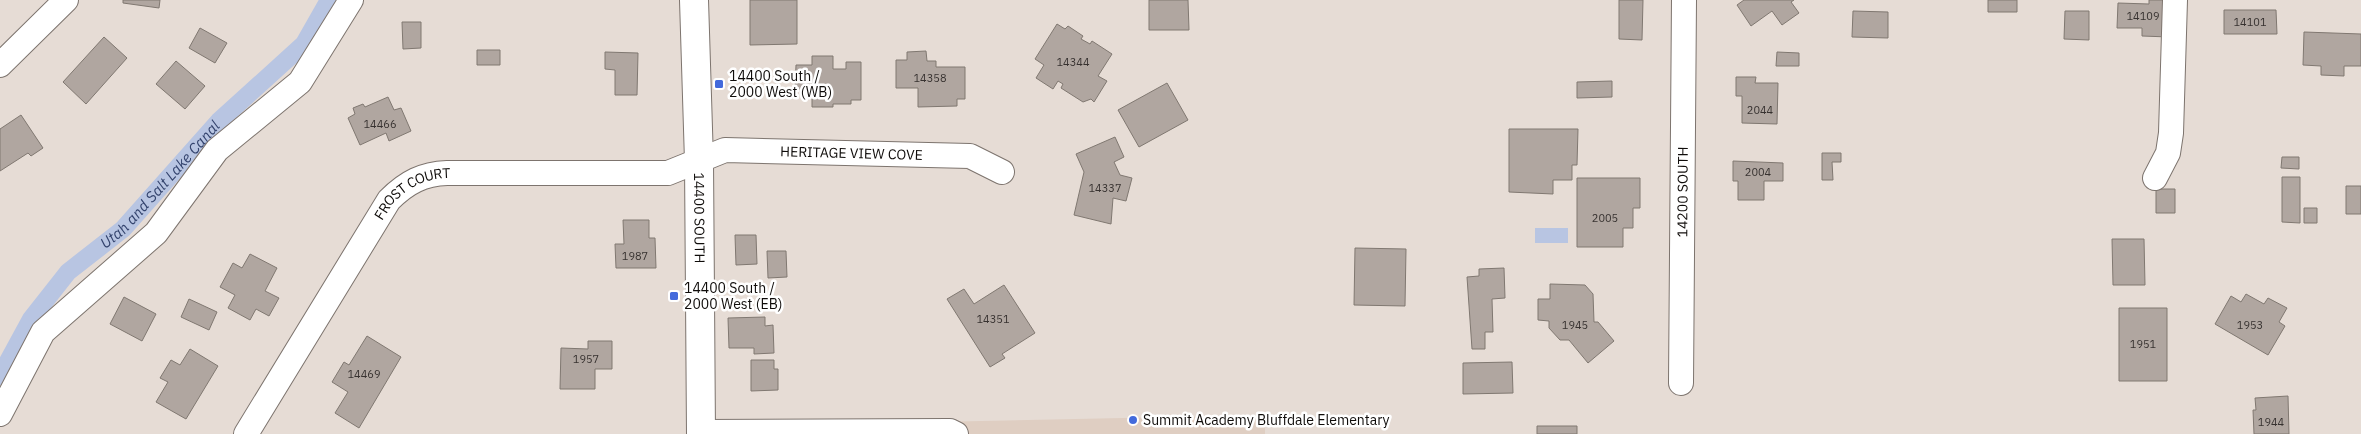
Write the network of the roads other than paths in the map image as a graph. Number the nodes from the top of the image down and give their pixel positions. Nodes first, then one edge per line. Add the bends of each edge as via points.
1 (66, 0) edge
2 (351, 0) edge
3 (694, 0) edge
4 (1684, 0) edge
5 (2175, 0) edge
6 (0, 65) edge
7 (699, 161) junction
8 (1002, 172) dead end
9 (2155, 178) dead end
10 (1682, 383) dead end
11 (0, 414) edge
12 (701, 433) edge
13 (246, 434) edge
14 (956, 434) edge

1 - 6 street
2 - 11 street via 300,82 217,150 156,233 43,332
3 - 7 main road, 14400 SOUTH
4 - 10 street, 14200 SOUTH
5 - 9 street via 2171,133 2168,153
7 - 8 street, HERITAGE VIEW COVE via 725,150 970,156
7 - 12 main road, 14400 SOUTH
7 - 13 street, FROST COURT via 668,173 447,173 415,179 389,200
12 - 14 street via 950,431

